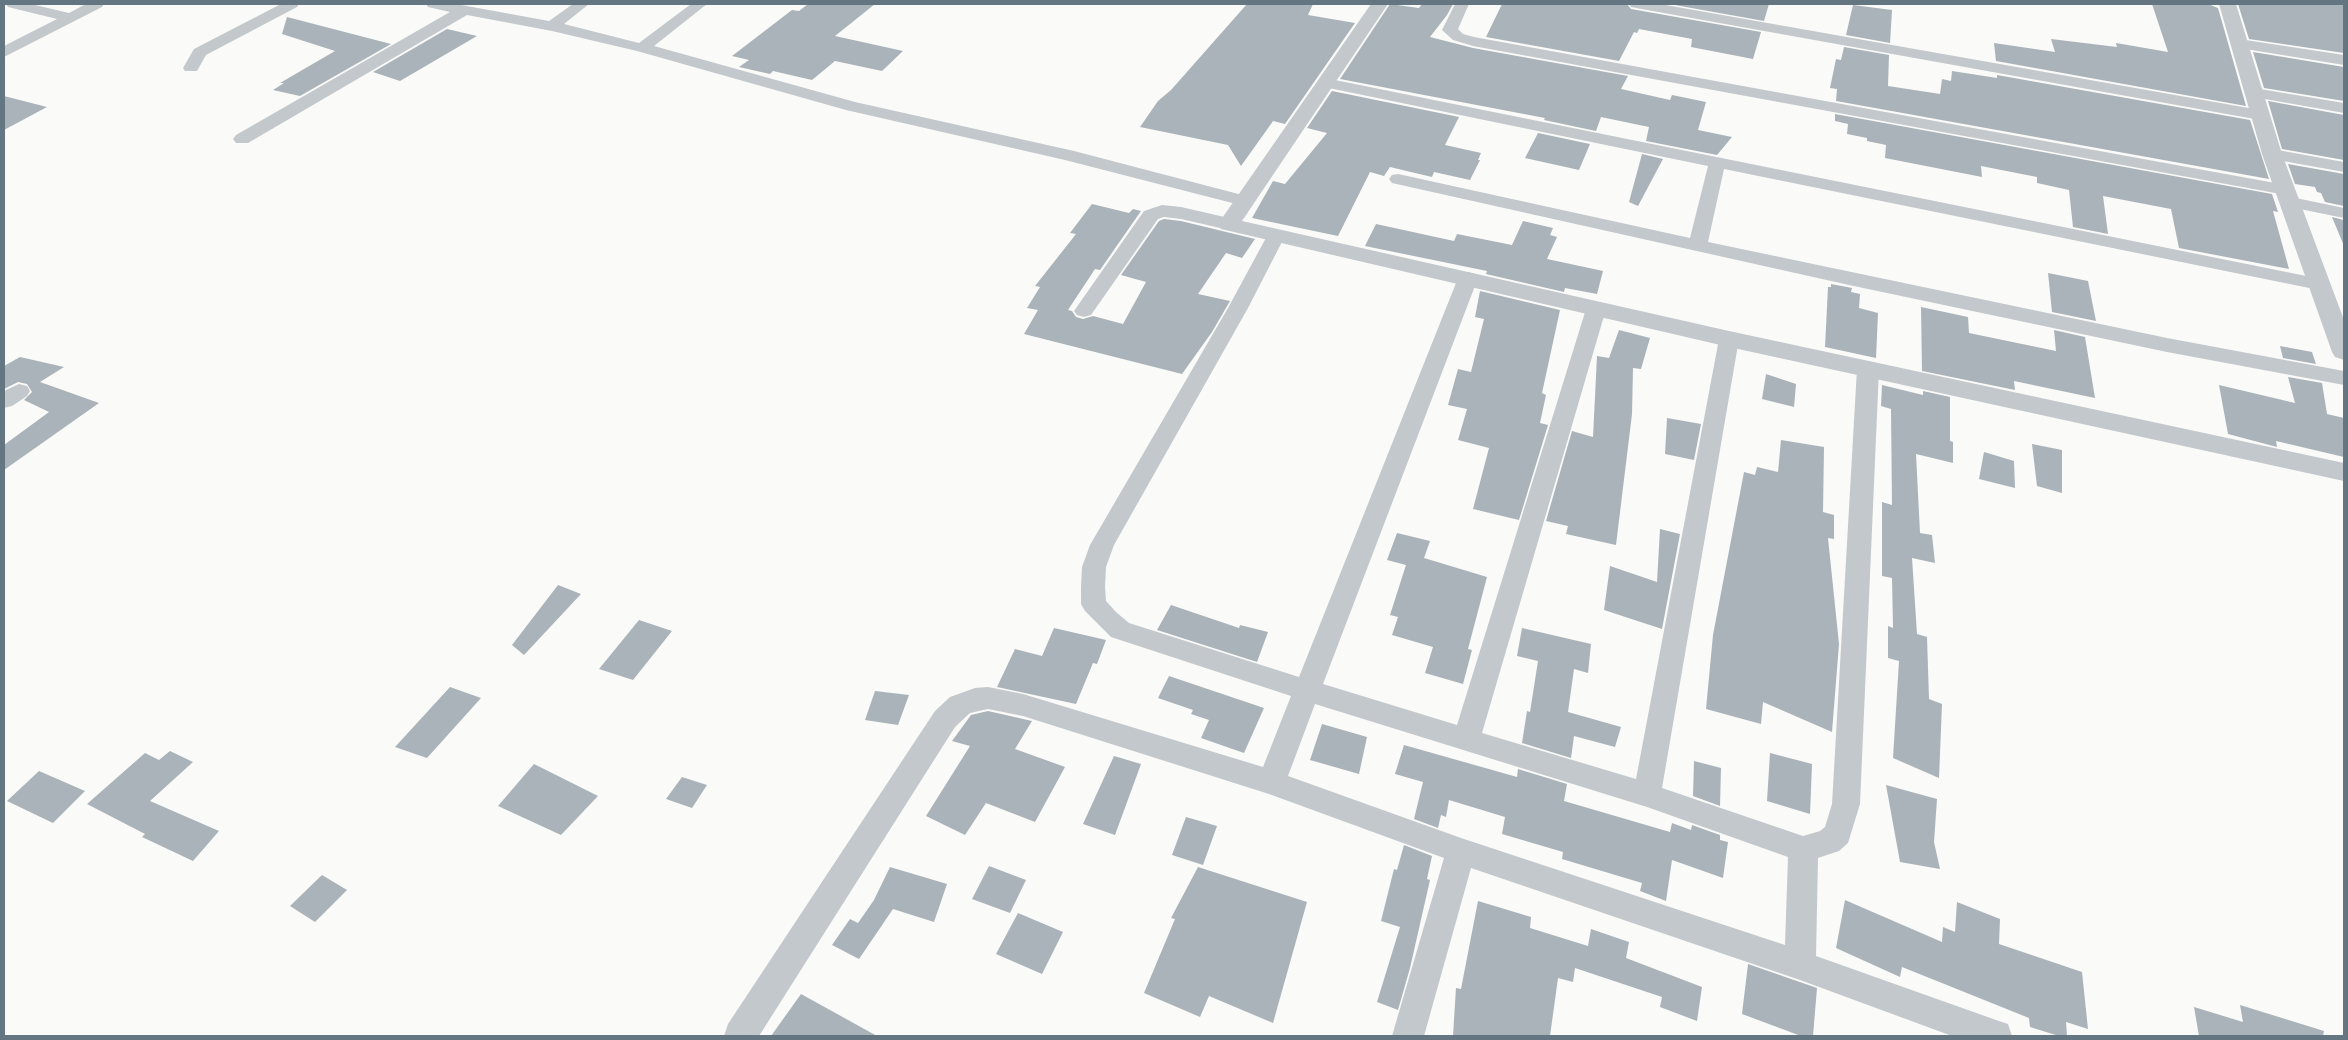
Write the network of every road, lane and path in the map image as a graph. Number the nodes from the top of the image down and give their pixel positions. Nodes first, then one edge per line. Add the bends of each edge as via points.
1 (13, 4) edge
2 (97, 4) edge
3 (292, 4) edge
4 (432, 4) edge
5 (582, 4) edge
6 (700, 4) edge
7 (1379, 4) edge
8 (1462, 4) edge
9 (1636, 4) edge
10 (2227, 4) edge
11 (464, 10) junction
12 (68, 17) junction
13 (552, 26) junction
14 (2239, 44) junction
15 (642, 48) junction
16 (4, 52) edge
17 (2344, 60) edge
18 (191, 68) dead end
19 (1325, 83) junction
20 (2254, 92) junction
21 (2344, 108) edge
22 (2260, 115) junction
23 (242, 140) dead end
24 (2272, 154) junction
25 (1717, 163) junction
26 (2344, 167) edge
27 (1398, 180) dead end
28 (2288, 196) junction
29 (1244, 201) junction
30 (2344, 213) edge
31 (1229, 224) junction
32 (1276, 236) junction
33 (1698, 246) junction
34 (1468, 278) junction
35 (2319, 284) junction
36 (1596, 309) junction
37 (1084, 311) dead end
38 (1729, 339) junction
39 (2344, 352) edge
40 (1868, 369) junction
41 (2344, 378) edge
42 (2344, 472) edge
43 (1306, 690) junction
44 (1467, 738) junction
45 (1270, 782) junction
46 (1647, 795) junction
47 (1803, 849) junction
48 (1461, 851) junction
49 (1800, 966) junction
50 (740, 1036) edge
51 (1408, 1036) edge
52 (1996, 1036) edge

1 - 12 street
2 - 12 street
3 - 18 street via 200,52
4 - 11 street
5 - 13 street
6 - 15 street
7 - 19 street
8 - 28 street via 1450,30 1473,40
9 - 22 street
10 - 14 street
11 - 13 street
11 - 23 street
12 - 16 street
13 - 15 street
14 - 17 street
14 - 20 street
15 - 29 street via 852,106 1068,154
19 - 25 street
19 - 29 street
20 - 21 street
20 - 22 street
22 - 24 street
24 - 26 street
24 - 28 street
25 - 33 street
25 - 35 street
27 - 33 street
28 - 30 street
28 - 35 street
29 - 31 street
31 - 32 street
31 - 37 street via 1181,213 1162,211 1151,215
32 - 34 street
32 - 43 street via 1102,545 1094,567 1094,604 1120,630
33 - 41 street via 2167,345
34 - 36 street
34 - 43 street
35 - 39 street
36 - 38 street
36 - 44 street
38 - 40 street
38 - 46 street
40 - 42 street
40 - 47 street via 1846,804 1838,834 1829,842
43 - 44 street
43 - 45 street
44 - 46 street
45 - 48 street
45 - 50 street via 1023,706 988,698 960,704 945,719
46 - 47 street
47 - 49 street
48 - 49 street
48 - 51 street
49 - 52 street

